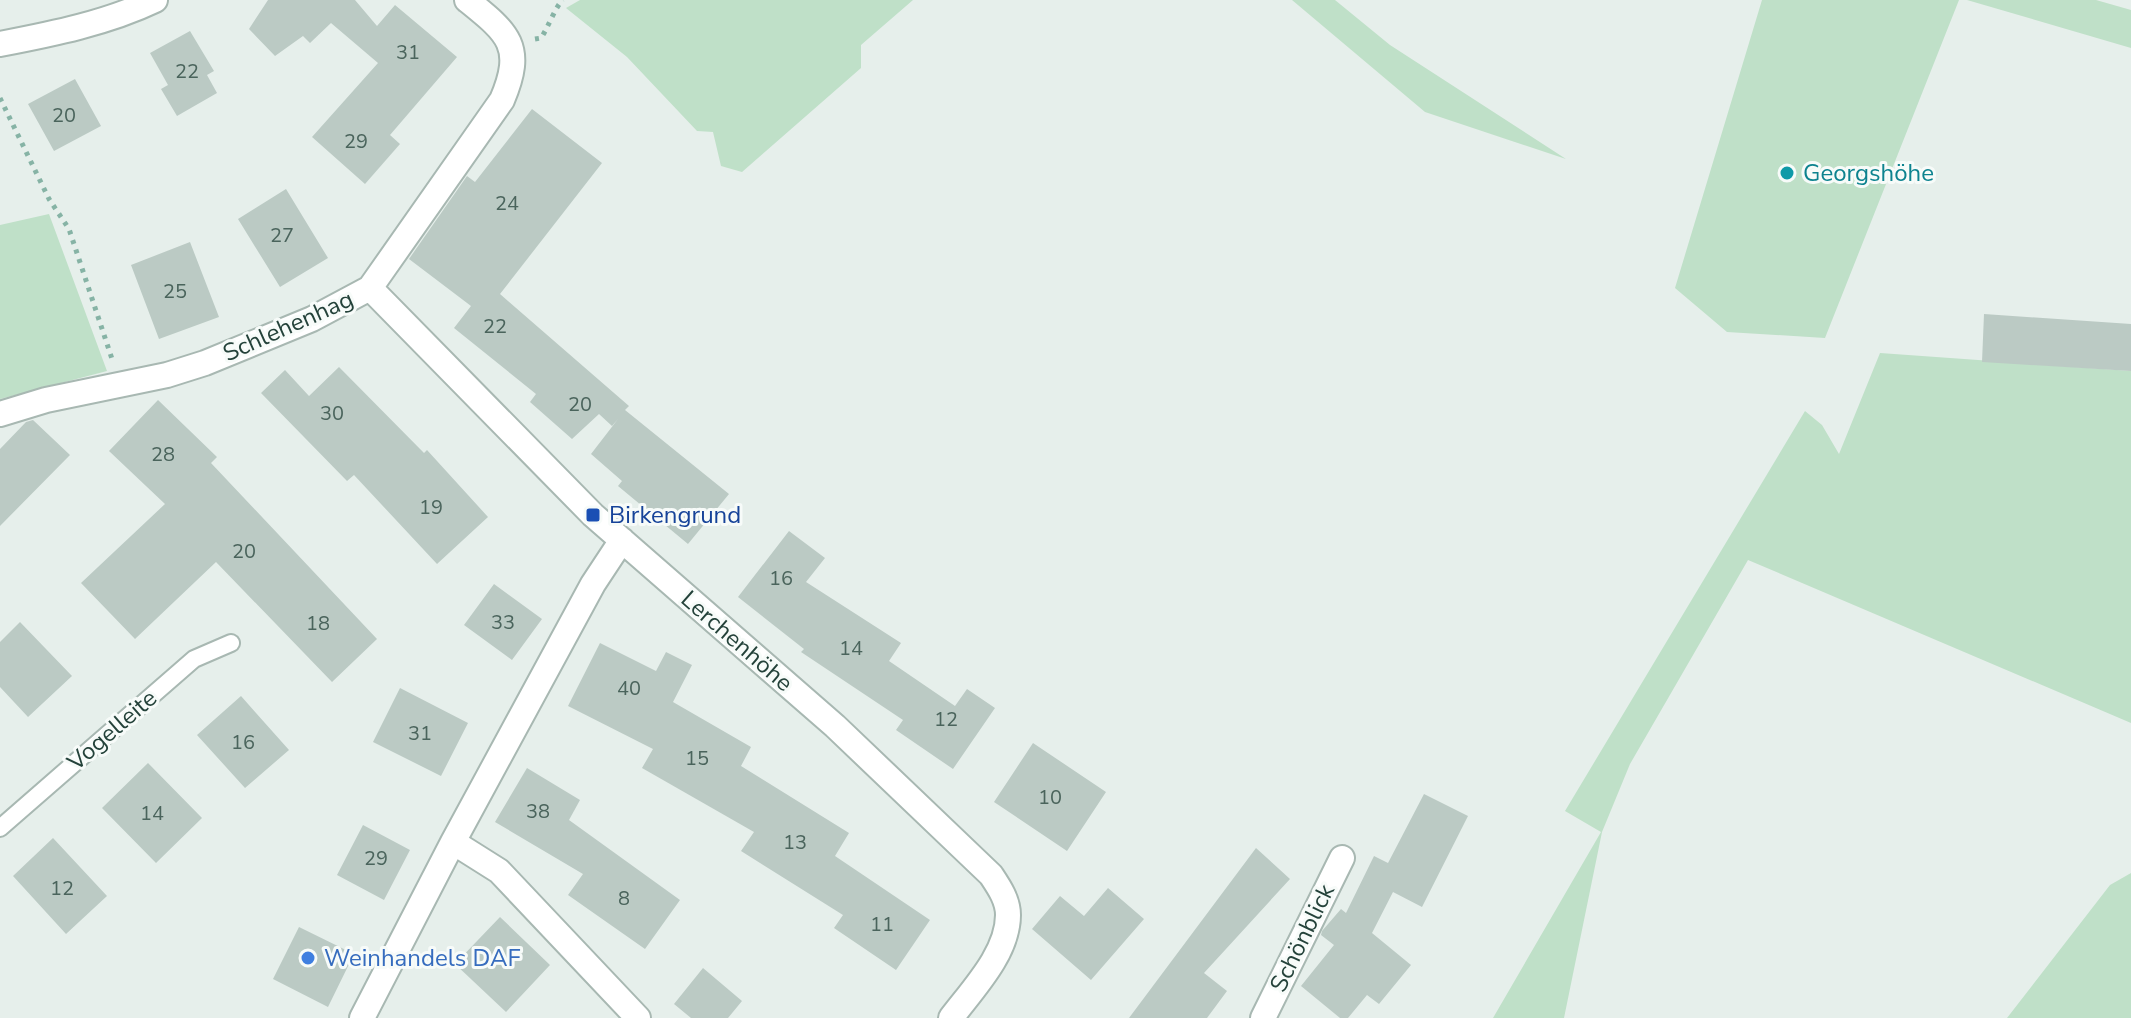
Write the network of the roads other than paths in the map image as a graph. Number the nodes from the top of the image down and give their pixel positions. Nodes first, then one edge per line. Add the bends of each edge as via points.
1 (155, 0) edge
2 (467, 0) edge
3 (0, 44) edge
4 (370, 288) junction
5 (0, 414) edge
6 (622, 540) junction
7 (231, 643) dead end
8 (0, 828) edge
9 (453, 842) junction
10 (1342, 858) dead end
11 (362, 1018) edge
12 (638, 1018) edge
13 (951, 1018) edge
14 (1263, 1018) edge

1 - 3 street via 115,16
2 - 4 street, Schlehenhag via 505,34 510,80 502,100
4 - 5 street, Schlehenhag via 229,354 167,375
4 - 6 street, Lerchenhöhe
6 - 9 street
6 - 13 street, Lerchenhöhe via 835,726 991,875 1008,912 1003,940
7 - 8 lane, Vogelleite via 194,659
9 - 11 street
9 - 12 street via 499,871
10 - 14 street, Schönblick

